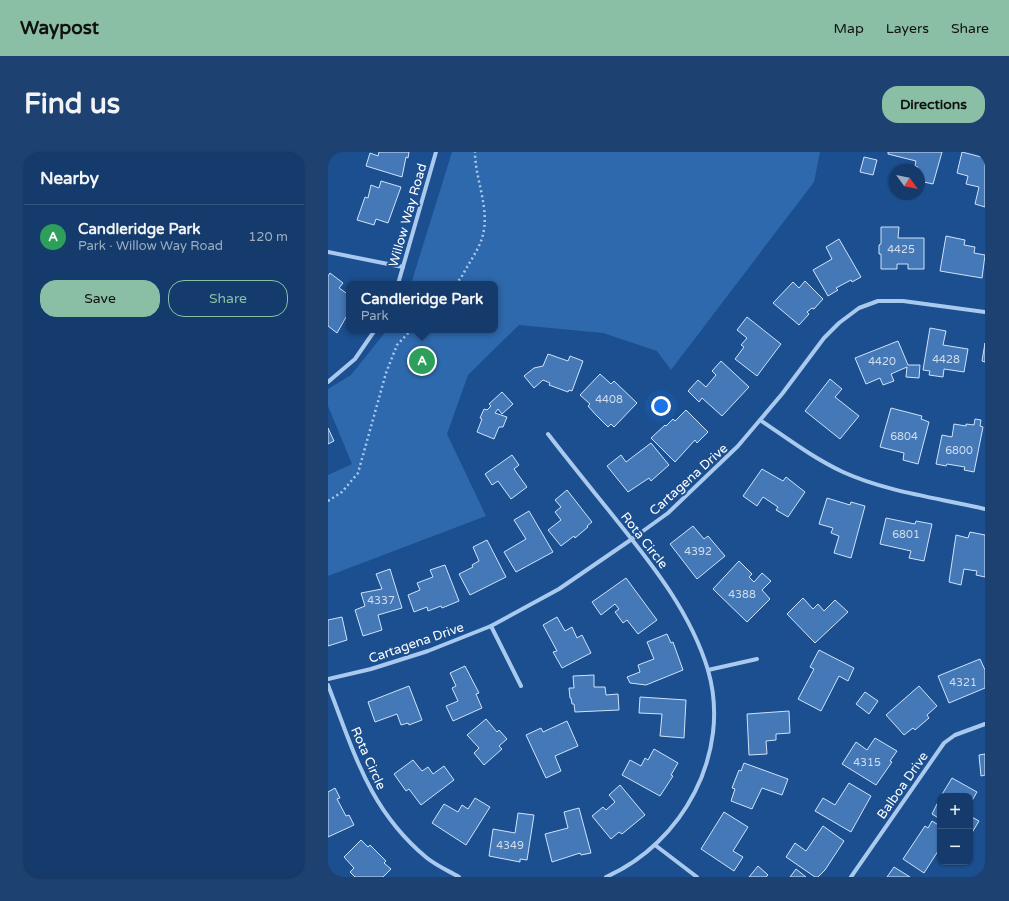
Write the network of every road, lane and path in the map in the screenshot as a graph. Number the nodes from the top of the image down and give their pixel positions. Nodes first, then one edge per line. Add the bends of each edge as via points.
1 (436, 152) edge
2 (475, 152) edge
3 (328, 252) edge
4 (403, 267) junction
5 (399, 281) edge
6 (458, 281) edge
7 (985, 312) edge
8 (373, 333) edge
9 (408, 333) edge
10 (328, 382) edge
11 (760, 420) junction
12 (548, 434) dead end
13 (328, 501) edge
14 (985, 509) edge
15 (632, 539) junction
16 (491, 626) junction
17 (756, 659) dead end
18 (708, 670) junction
19 (328, 679) edge
20 (328, 685) edge
21 (521, 686) dead end
22 (985, 724) edge
23 (655, 845) junction
24 (459, 877) edge
25 (606, 877) edge
26 (697, 877) edge
27 (851, 877) edge

1 - 4 street, Willow Way Road
2 - 6 path via 475,166 485,214 482,237
3 - 4 street
4 - 5 street, Willow Way Road
7 - 11 street, Cartagena Drive via 903,301 878,301 859,308 824,338
8 - 10 street via 355,359
9 - 13 path via 397,345 386,373 358,473 342,492
11 - 14 street via 816,458 843,472 876,484
11 - 15 street, Cartagena Drive via 738,446 668,513
12 - 15 street, Rota Circle
15 - 16 street, Cartagena Drive via 559,589
15 - 18 street, Rota Circle via 656,569 681,610 701,646
16 - 19 street, Cartagena Drive via 428,651
16 - 21 street
17 - 18 street
18 - 23 street, Rota Circle via 712,682 715,723 708,758 693,796 676,824
20 - 24 street, Rota Circle via 366,782 382,809 394,826 428,859
22 - 27 street, Balboa Drive via 955,735 944,743
23 - 25 street, Rota Circle
23 - 26 street

